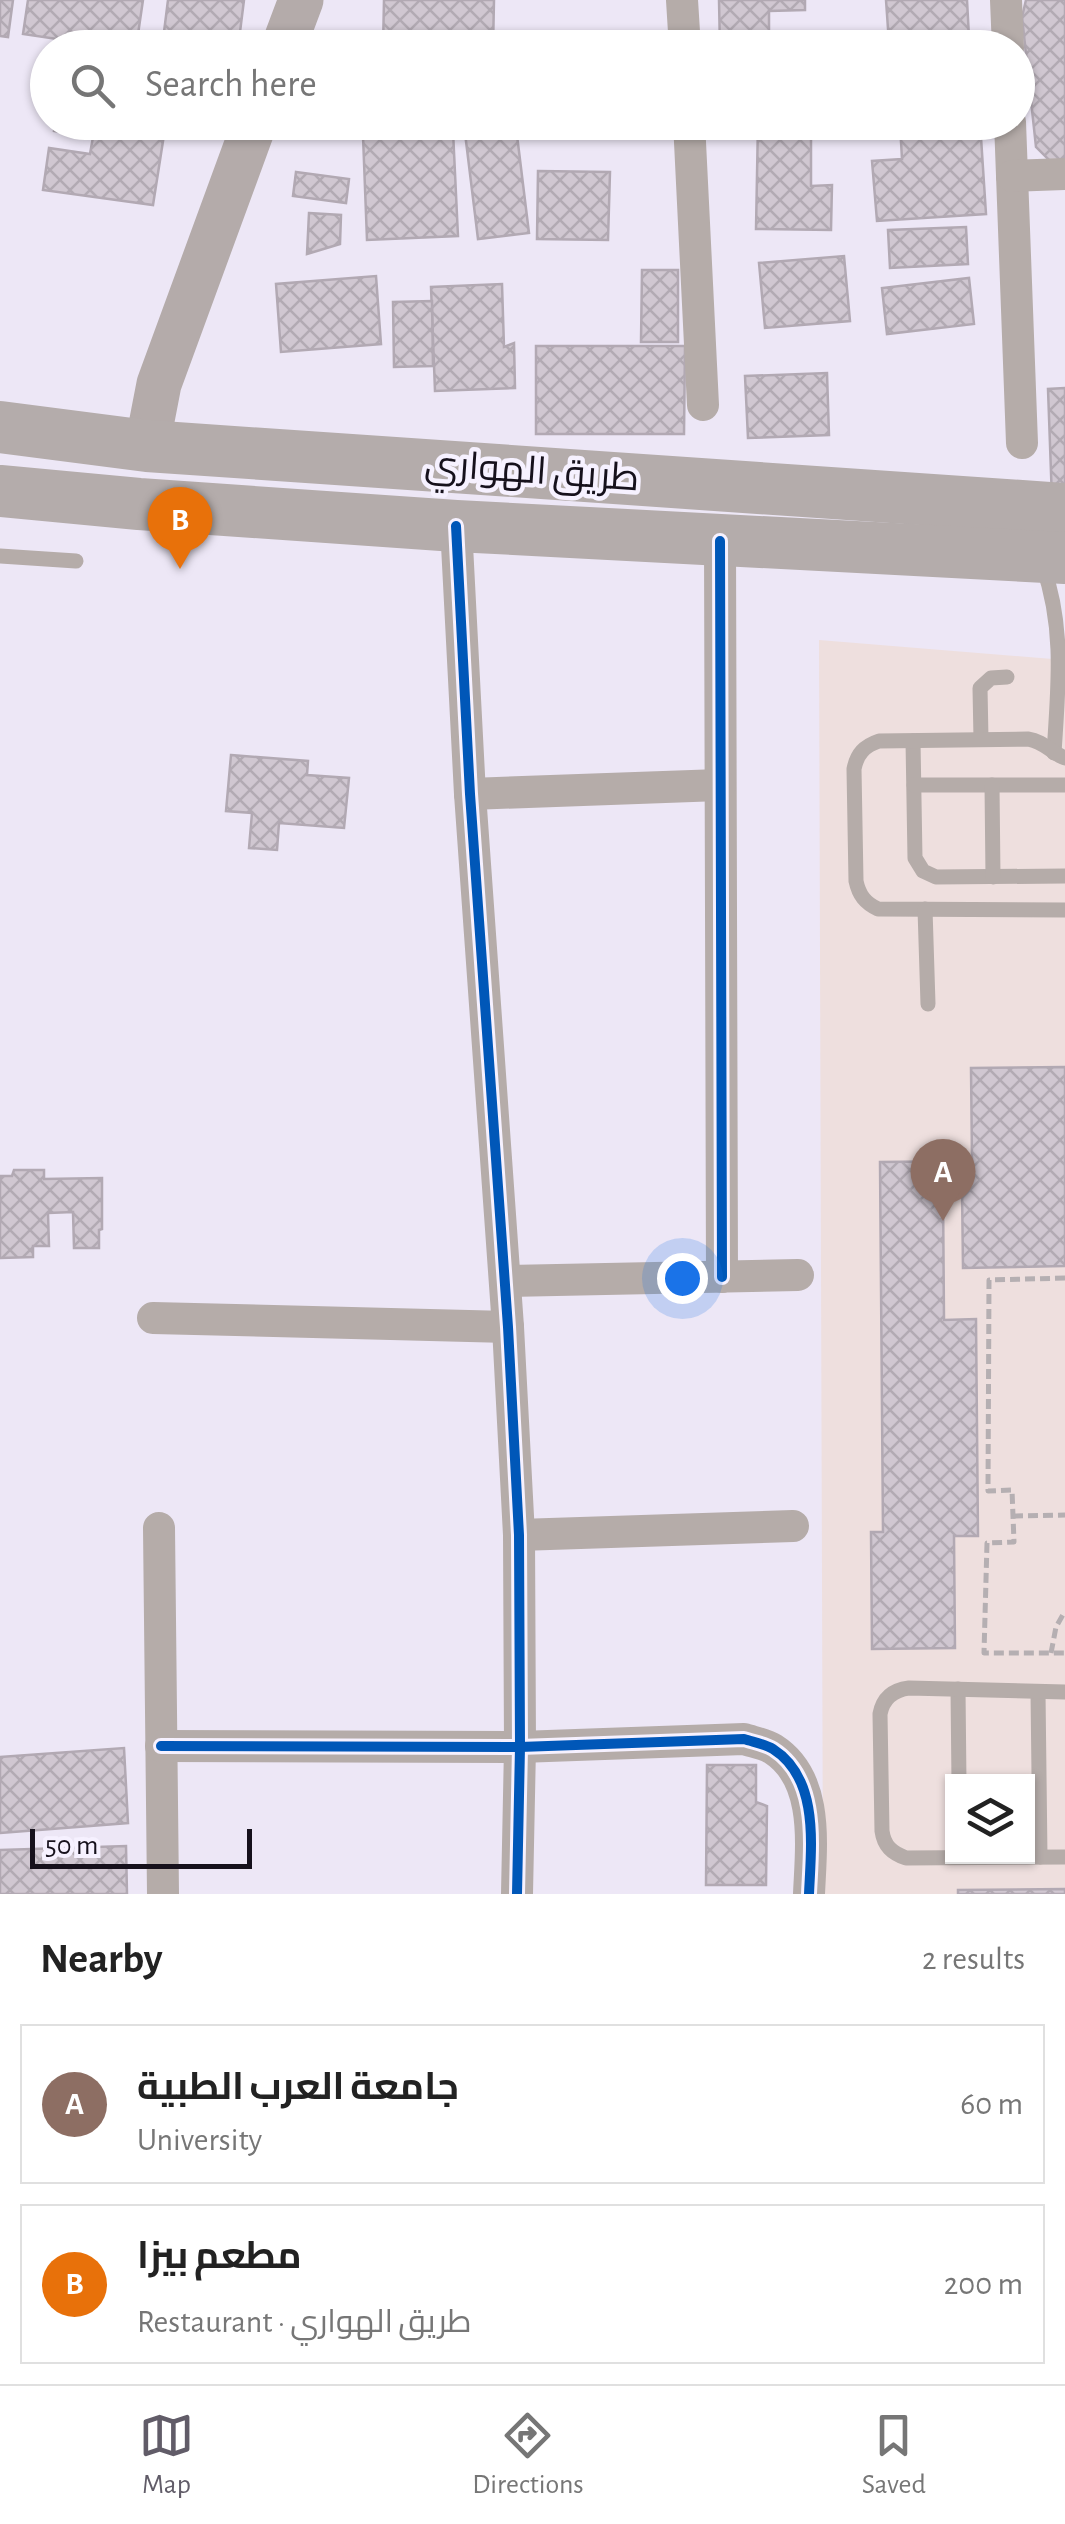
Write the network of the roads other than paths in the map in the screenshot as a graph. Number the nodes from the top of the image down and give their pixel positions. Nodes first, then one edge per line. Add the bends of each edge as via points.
1 (301, 0) edge
2 (682, 0) edge
3 (1006, 0) edge
4 (290, 30) edge
5 (684, 30) edge
6 (1007, 30) edge
7 (248, 140) edge
8 (690, 140) edge
9 (1011, 140) edge
10 (1065, 174) edge
11 (1012, 176) junction
12 (704, 405) dead end
13 (0, 427) edge
14 (1022, 443) dead end
15 (147, 446) junction
16 (0, 491) edge
17 (1065, 508) edge
18 (456, 526) junction
19 (720, 540) junction
20 (0, 556) edge
21 (1053, 558) edge
22 (76, 561) dead end
23 (1008, 677) dead end
24 (1062, 682) edge
25 (980, 740) junction
26 (913, 741) junction
27 (1060, 756) edge
28 (720, 785) junction
29 (914, 785) junction
30 (992, 785) junction
31 (1065, 785) edge
32 (470, 794) junction
33 (993, 876) junction
34 (1065, 876) edge
35 (925, 909) junction
36 (1065, 910) edge
37 (928, 1004) dead end
38 (798, 1275) dead end
39 (722, 1276) junction
40 (505, 1281) junction
41 (153, 1318) dead end
42 (508, 1327) junction
43 (793, 1526) dead end
44 (158, 1528) dead end
45 (519, 1535) junction
46 (958, 1690) junction
47 (1038, 1692) junction
48 (1065, 1692) edge
49 (161, 1746) junction
50 (520, 1746) junction
51 (959, 1774) edge
52 (945, 1857) edge
53 (1035, 1857) edge
54 (1040, 1857) junction
55 (1065, 1857) edge
56 (163, 1894) edge
57 (517, 1894) edge
58 (809, 1894) edge

1 - 4 main road
2 - 5 street
3 - 6 street
7 - 15 main road via 159,384
8 - 12 street
9 - 11 street
10 - 11 street
11 - 14 street
13 - 15 highway, طريق الهواري
15 - 17 highway, طريق الهواري
16 - 18 highway, طريق الهواري
18 - 19 highway, طريق الهواري
18 - 32 street
19 - 21 highway, طريق الهواري
19 - 28 street
20 - 22 lane
21 - 24 lane
23 - 25 lane via 990,678 980,688
24 - 27 lane
25 - 26 lane
25 - 27 lane via 1036,740
26 - 29 lane
26 - 35 lane via 879,741 856,759 856,881 863,900 878,909
28 - 32 street
28 - 39 street
29 - 30 lane
29 - 33 lane via 915,858 922,871
30 - 31 lane
30 - 33 lane
32 - 40 street
33 - 34 lane
35 - 36 lane
35 - 37 lane
38 - 39 street
39 - 40 street
40 - 42 street
41 - 42 street
42 - 45 street
43 - 45 street
44 - 49 street
45 - 50 street
46 - 47 lane
46 - 51 lane
46 - 52 lane via 900,1690 882,1706 884,1841 906,1858
47 - 48 lane
47 - 54 lane
49 - 50 street
49 - 56 street
50 - 57 street
50 - 58 street via 744,1738 772,1748 791,1764 812,1824
53 - 54 lane
54 - 55 lane

